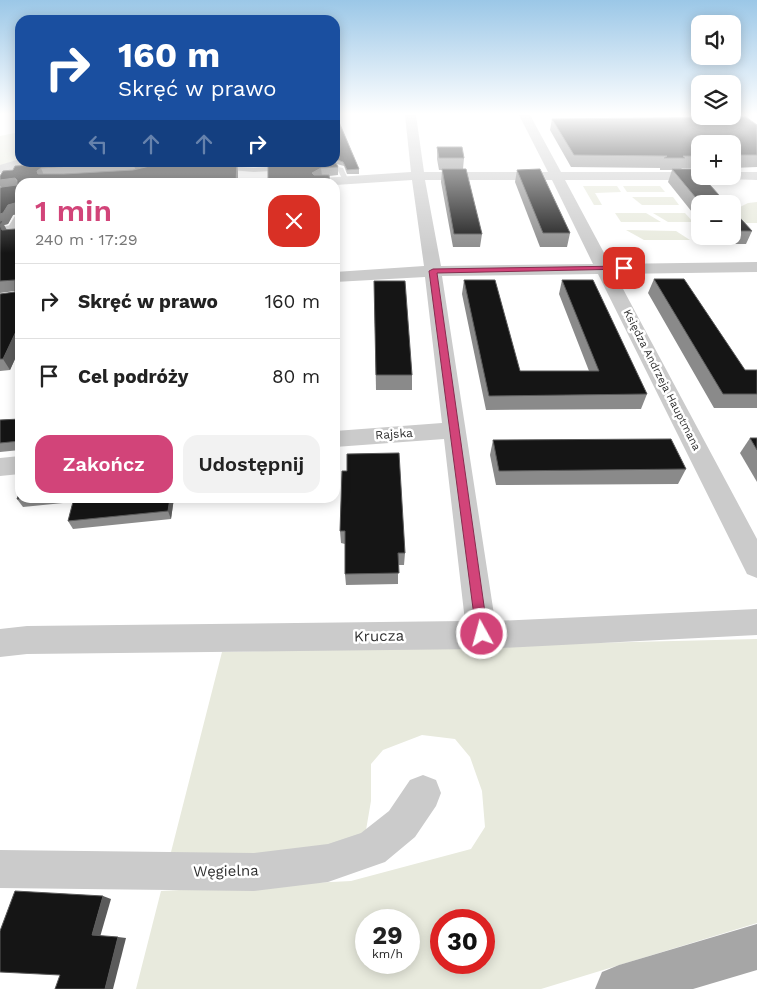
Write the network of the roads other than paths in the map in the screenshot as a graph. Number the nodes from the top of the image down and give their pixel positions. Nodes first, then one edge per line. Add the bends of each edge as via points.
1 (416, 161) edge
2 (550, 161) edge
3 (15, 164) edge
4 (218, 167) edge
5 (312, 167) edge
6 (292, 168) edge
7 (0, 169) edge
8 (418, 176) junction
9 (691, 176) edge
10 (741, 176) edge
11 (757, 176) edge
12 (558, 177) junction
13 (340, 181) edge
14 (346, 181) junction
15 (0, 228) edge
16 (15, 228) edge
17 (757, 267) edge
18 (605, 268) junction
19 (433, 271) junction
20 (340, 277) edge
21 (453, 430) junction
22 (340, 439) edge
23 (15, 466) edge
24 (0, 467) edge
25 (757, 566) edge
26 (757, 622) edge
27 (482, 634) junction
28 (0, 642) edge
29 (423, 793) dead end
30 (0, 869) edge
31 (757, 947) edge
32 (619, 989) edge

1 - 8 street
2 - 12 street, Księdza Andrzeja Hauptmana
3 - 7 street
4 - 6 lane via 254,170
5 - 14 lane via 337,167
8 - 12 street
8 - 14 street
8 - 19 street
9 - 12 street
10 - 11 street
12 - 18 street, Księdza Andrzeja Hauptmana
13 - 14 street
15 - 16 lane
17 - 18 street
18 - 19 street
18 - 25 street, Księdza Andrzeja Hauptmana
19 - 20 street
19 - 21 street
21 - 22 street, Rajska
21 - 27 street
23 - 24 street
26 - 27 street, Krucza
27 - 28 street, Krucza
29 - 30 street, Węgielna via 402,824 372,849 328,863 254,872
31 - 32 main road

